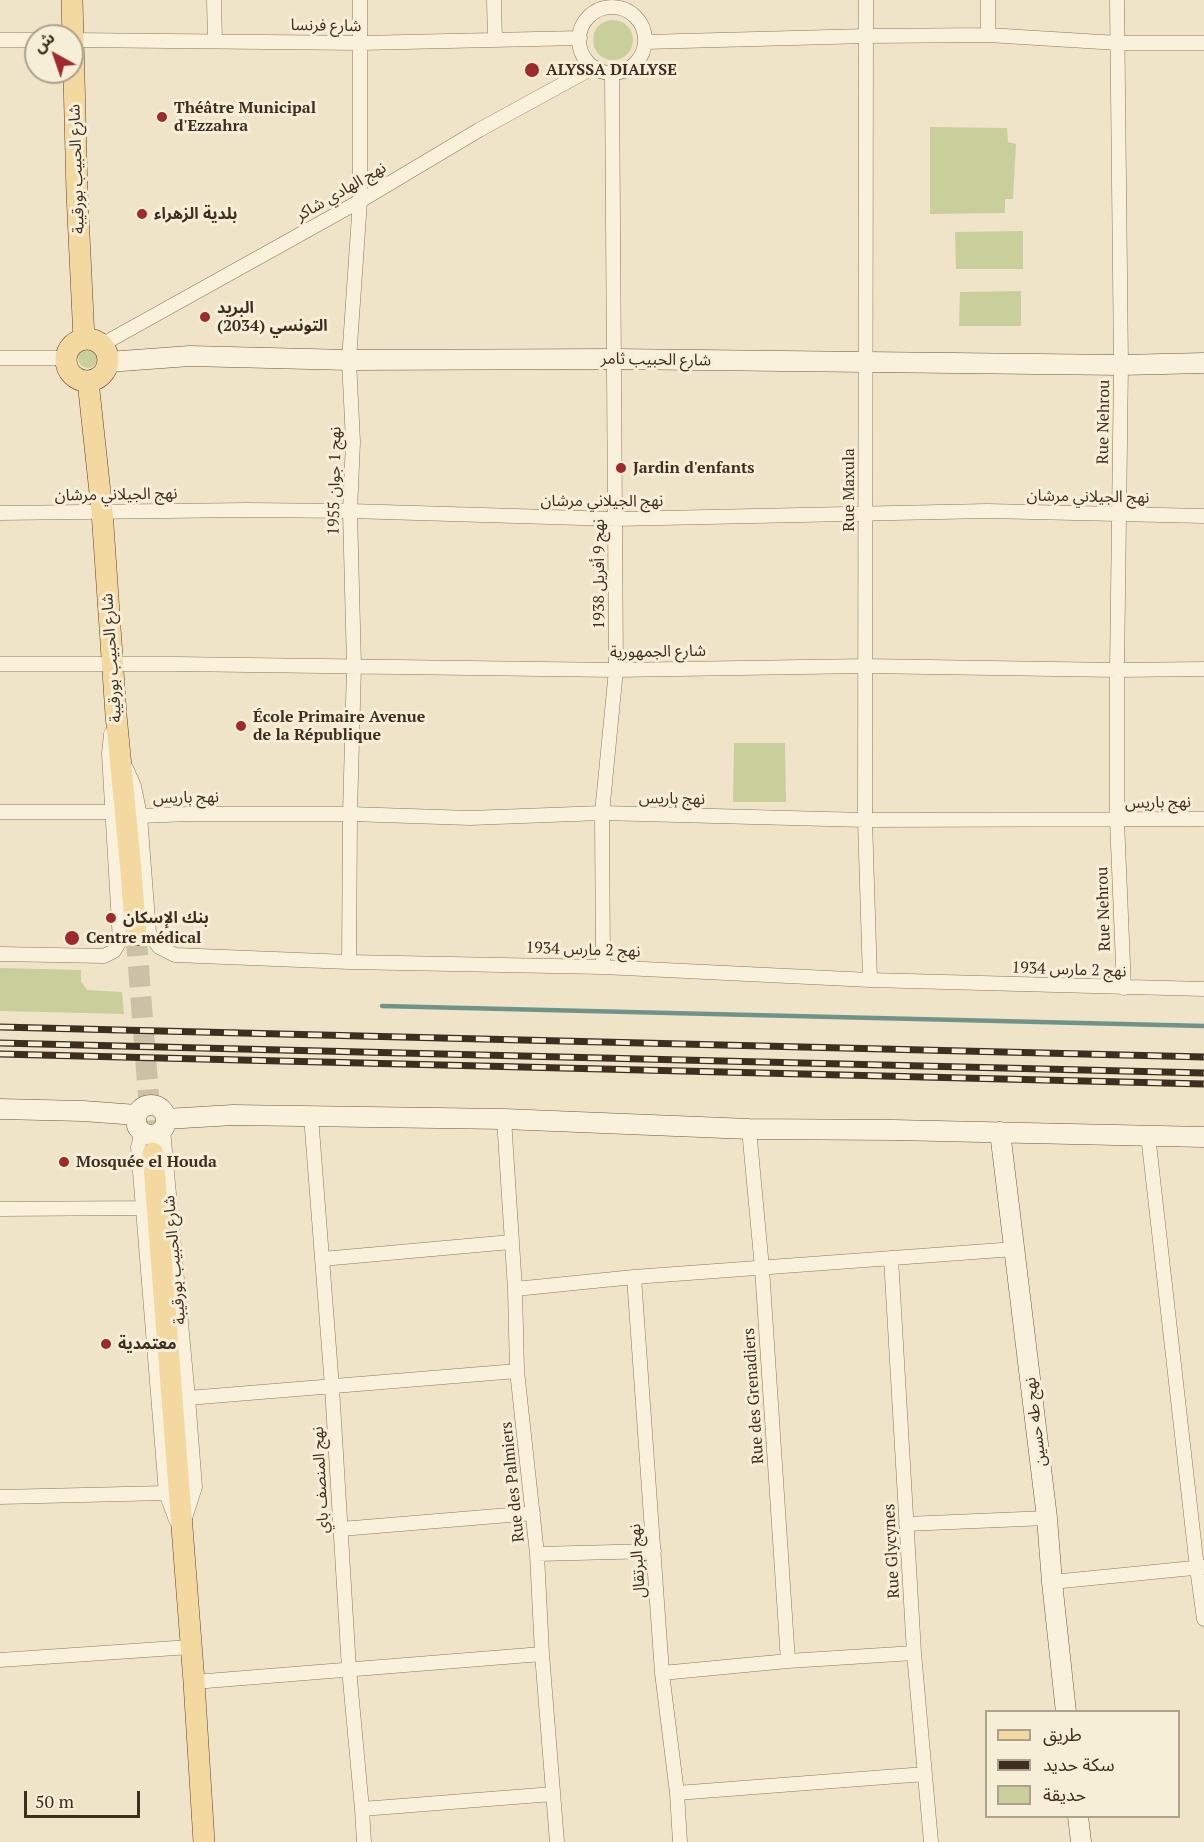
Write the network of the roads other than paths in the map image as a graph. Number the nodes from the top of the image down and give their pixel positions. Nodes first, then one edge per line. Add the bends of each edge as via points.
1 (72, 0) edge
2 (214, 0) edge
3 (360, 0) edge
4 (494, 0) edge
5 (866, 0) edge
6 (988, 0) edge
7 (1118, 0) edge
8 (613, 3) edge
9 (73, 24) edge
10 (988, 35) junction
11 (867, 36) junction
12 (580, 38) junction
13 (84, 39) edge
14 (0, 40) edge
15 (24, 40) edge
16 (215, 40) junction
17 (495, 40) junction
18 (645, 42) junction
19 (361, 43) junction
20 (1204, 43) edge
21 (1118, 44) junction
22 (594, 67) junction
23 (612, 73) junction
24 (74, 84) edge
25 (360, 201) junction
26 (98, 348) junction
27 (0, 358) edge
28 (66, 358) junction
29 (615, 359) junction
30 (349, 360) junction
31 (866, 362) junction
32 (1204, 363) edge
33 (1121, 365) junction
34 (88, 381) junction
35 (350, 511) junction
36 (102, 512) junction
37 (0, 513) edge
38 (865, 513) junction
39 (1119, 515) junction
40 (1204, 516) edge
41 (615, 519) junction
42 (0, 664) edge
43 (112, 664) junction
44 (354, 666) junction
45 (864, 666) junction
46 (616, 669) junction
47 (1204, 669) edge
48 (1117, 670) junction
49 (116, 715) junction
50 (121, 758) junction
51 (0, 812) edge
52 (112, 812) junction
53 (602, 813) junction
54 (350, 814) junction
55 (140, 816) junction
56 (1204, 819) edge
57 (865, 820) junction
58 (1117, 820) junction
59 (124, 871) junction
60 (136, 935) tunnel mouth
61 (0, 954) edge
62 (349, 962) junction
63 (603, 967) junction
64 (870, 980) junction
65 (1124, 988) junction
66 (1204, 989) edge
67 (0, 1109) edge
68 (311, 1116) junction
69 (504, 1119) junction
70 (139, 1124) junction
71 (165, 1124) junction
72 (749, 1129) junction
73 (1000, 1132) junction
74 (1148, 1135) junction
75 (1204, 1137) edge
76 (153, 1153) tunnel mouth
77 (143, 1208) junction
78 (0, 1209) edge
79 (511, 1242) junction
80 (1015, 1250) junction
81 (891, 1258) junction
82 (322, 1259) junction
83 (762, 1268) junction
84 (634, 1278) junction
85 (515, 1289) junction
86 (517, 1371) junction
87 (332, 1387) junction
88 (188, 1398) junction
89 (166, 1493) junction
90 (0, 1497) edge
91 (533, 1513) junction
92 (1047, 1518) junction
93 (906, 1524) junction
94 (340, 1529) junction
95 (181, 1532) junction
96 (654, 1551) junction
97 (537, 1554) junction
98 (1200, 1568) edge
99 (1052, 1582) junction
100 (1204, 1619) edge
101 (190, 1647) junction
102 (914, 1653) junction
103 (542, 1654) junction
104 (0, 1660) edge
105 (789, 1661) junction
106 (349, 1669) junction
107 (662, 1673) junction
108 (194, 1682) junction
109 (1066, 1710) edge
110 (925, 1774) junction
111 (677, 1793) junction
112 (553, 1794) junction
113 (363, 1809) junction
114 (1078, 1818) edge
115 (204, 1842) edge
116 (364, 1842) edge
117 (557, 1842) edge
118 (680, 1842) edge
119 (931, 1842) edge
120 (1081, 1842) edge

1 - 9 main road, شارع الحبيب بورقيبة
2 - 16 street
3 - 19 street, نهج 1 جوان 1955
4 - 17 street
5 - 11 street, Rue Maxula
6 - 10 street
7 - 21 street, Rue Nehrou
8 - 12 street via 592,14
8 - 18 street via 640,22
10 - 11 street
10 - 21 street
11 - 18 street
11 - 31 street, Rue Maxula
12 - 17 street, شارع فرنسا
12 - 22 street via 582,53
13 - 16 street, شارع فرنسا
14 - 15 street
16 - 19 street, شارع فرنسا
17 - 19 street, شارع فرنسا
18 - 23 street via 643,52 631,67
19 - 25 street, نهج 1 جوان 1955
20 - 21 street
21 - 33 street, Rue Nehrou
22 - 23 street
22 - 25 street, نهج الهادي شاكر
23 - 29 street, نهج 9 أفريل 1938
24 - 26 main road, شارع الحبيب بورقيبة via 77,192
25 - 26 street, نهج الهادي شاكر
25 - 30 street, نهج 1 جوان 1955
26 - 28 main road via 72,345
26 - 30 street, شارع الحبيب ثامر via 190,356
26 - 34 main road via 103,374
27 - 28 street
28 - 34 main road via 73,375
29 - 30 street, شارع الحبيب ثامر
29 - 31 street, شارع الحبيب ثامر
29 - 41 street, نهج 9 أفريل 1938
30 - 35 street, نهج 1 جوان 1955 via 353,442
31 - 33 street, شارع الحبيب ثامر
31 - 38 street, Rue Maxula
32 - 33 street, شارع الحبيب ثامر
33 - 39 street, Rue Nehrou
34 - 36 main road, شارع الحبيب بورقيبة
35 - 36 street, نهج الجيلاني مرشان
35 - 41 street, نهج الجيلاني مرشان
35 - 44 street, نهج 1 جوان 1955
36 - 37 street, نهج الجيلاني مرشان
36 - 43 main road, شارع الحبيب بورقيبة
38 - 39 street, نهج الجيلاني مرشان
38 - 41 street, نهج الجيلاني مرشان
38 - 45 street, Rue Maxula
39 - 40 street, نهج الجيلاني مرشان
39 - 48 street, Rue Nehrou
41 - 46 street, نهج 9 أفريل 1938
42 - 43 street, شارع الجمهورية
43 - 44 street, شارع الجمهورية
43 - 49 main road, شارع الحبيب بورقيبة
44 - 46 street, شارع الجمهورية
44 - 54 street, نهج 1 جوان 1955
45 - 46 street, شارع الجمهورية
45 - 48 street, شارع الجمهورية
45 - 57 street, Rue Maxula
46 - 53 street, نهج 9 أفريل 1938
47 - 48 street, شارع الجمهورية
48 - 58 street, Rue Nehrou
49 - 50 main road, شارع الحبيب بورقيبة
49 - 52 street via 109,744
50 - 55 street, نهج 2 مارس 1934 via 134,786
50 - 59 main road, شارع الحبيب بورقيبة
51 - 52 street
52 - 59 street
53 - 54 street, نهج باريس via 470,818
53 - 57 street, نهج باريس
53 - 63 street, نهج 9 أفريل 1938
54 - 55 street, نهج باريس
54 - 62 street, نهج 1 جوان 1955
55 - 62 street, نهج 2 مارس 1934 via 148,924 159,947 175,955
56 - 58 street, نهج باريس
57 - 58 street, نهج باريس
57 - 64 street, Rue Maxula
58 - 65 street, Rue Nehrou
59 - 60 main road, شارع الحبيب بورقيبة
59 - 61 street via 121,935 114,951 104,956
62 - 63 street, نهج 2 مارس 1934
63 - 64 street, نهج 2 مارس 1934
64 - 65 street, نهج 2 مارس 1934
65 - 66 street, نهج 2 مارس 1934
67 - 70 street via 67,1110
68 - 69 street
68 - 71 street via 233,1115
68 - 82 street, نهج المنصف باي
69 - 72 street
69 - 79 street, Rue des Palmiers
70 - 71 street via 152,1136
70 - 71 street via 143,1107 153,1105 162,1110
70 - 77 street, شارع الحبيب بورقيبة
71 - 88 street, شارع الحبيب بورقيبة
72 - 73 street
72 - 83 street, Rue des Grenadiers
73 - 74 street
73 - 80 street, نهج طه حسين
74 - 75 street
74 - 98 street
76 - 95 main road, شارع الحبيب بورقيبة
77 - 78 street
77 - 89 street, شارع الحبيب بورقيبة
79 - 82 street
79 - 85 street, Rue des Palmiers
80 - 81 street
80 - 92 street, نهج طه حسين
81 - 83 street
81 - 93 street, Rue Glycynes
82 - 87 street, نهج المنصف باي
83 - 84 street
83 - 105 street, Rue des Grenadiers
84 - 85 street
84 - 96 street, نهج البرتقال
85 - 86 street, Rue des Palmiers
86 - 87 street
86 - 91 street, Rue des Palmiers
87 - 88 street
87 - 94 street, نهج المنصف باي
88 - 95 street, شارع الحبيب بورقيبة via 195,1487
89 - 90 street
89 - 95 street, شارع الحبيب بورقيبة
91 - 94 street
91 - 97 street, Rue des Palmiers
92 - 93 street
92 - 99 street, نهج طه حسين
93 - 102 street, Rue Glycynes
94 - 106 street, نهج المنصف باي
95 - 101 main road, شارع الحبيب بورقيبة
96 - 97 street
96 - 107 street, نهج البرتقال
97 - 103 street, Rue des Palmiers
98 - 99 street
98 - 100 street
99 - 109 street, نهج طه حسين
101 - 104 street
101 - 108 main road, شارع الحبيب بورقيبة
102 - 105 street
102 - 110 street, Rue Glycynes
103 - 106 street
103 - 112 street, Rue des Palmiers
105 - 107 street
106 - 108 street
106 - 113 street, نهج المنصف باي
107 - 111 street, نهج البرتقال
108 - 115 main road, شارع الحبيب بورقيبة
110 - 111 street
110 - 119 street, Rue Glycynes
111 - 118 street, نهج البرتقال
112 - 113 street
112 - 117 street, Rue des Palmiers
113 - 116 street, نهج المنصف باي
114 - 120 street

